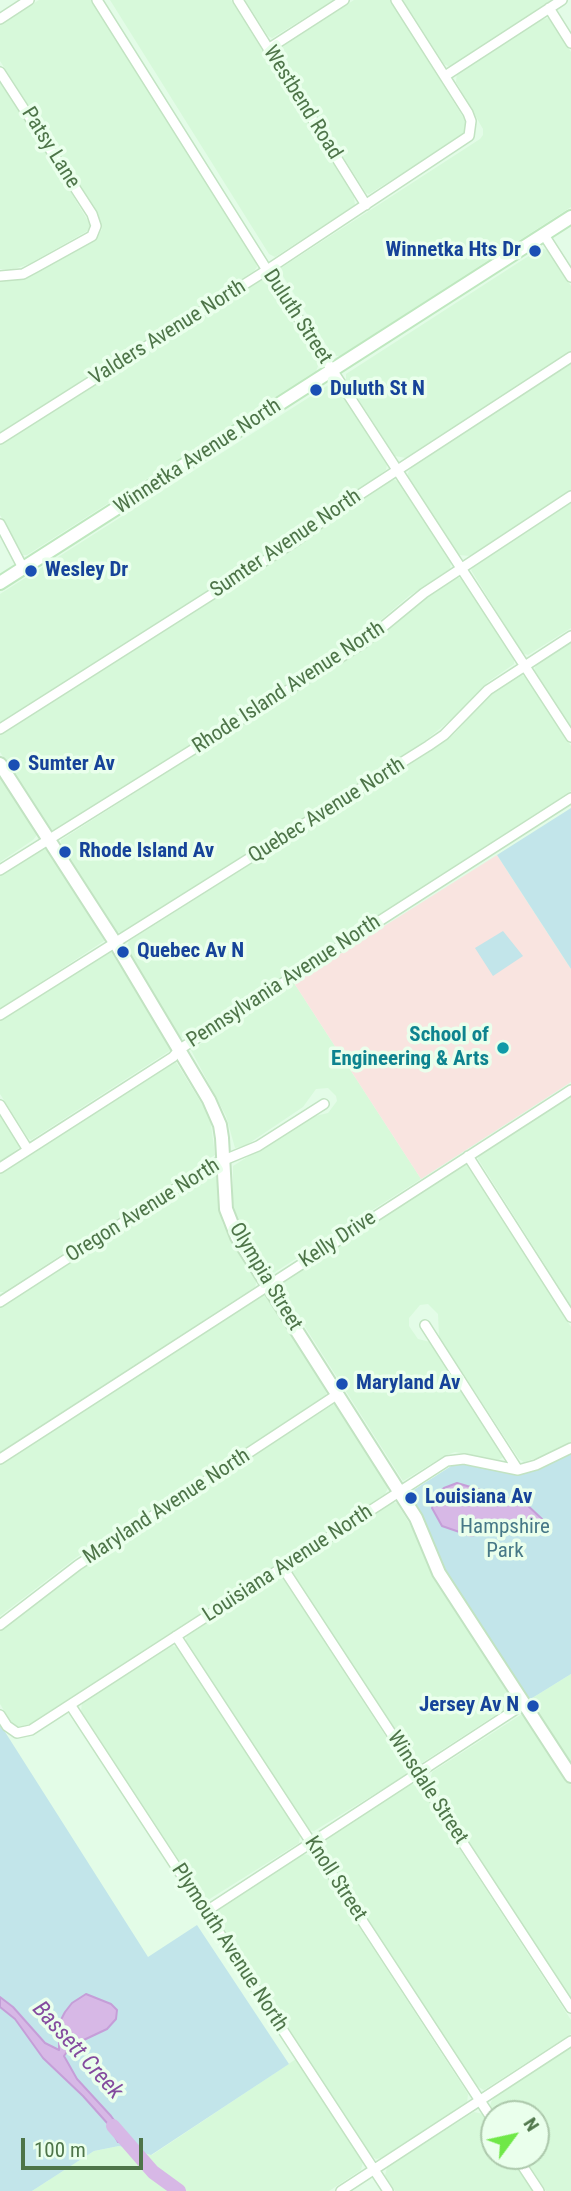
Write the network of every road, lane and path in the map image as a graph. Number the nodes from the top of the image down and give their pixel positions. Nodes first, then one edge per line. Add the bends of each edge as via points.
1 (29, 0) edge
2 (97, 0) edge
3 (238, 0) edge
4 (344, 0) edge
5 (396, 0) edge
6 (562, 0) edge
7 (549, 8) junction
8 (0, 19) edge
9 (571, 43) edge
10 (268, 49) junction
11 (0, 72) edge
12 (445, 76) junction
13 (366, 205) junction
14 (571, 217) edge
15 (544, 234) junction
16 (267, 270) junction
17 (0, 276) edge
18 (571, 277) edge
19 (571, 357) edge
20 (332, 371) junction
21 (0, 439) edge
22 (397, 470) junction
23 (571, 496) edge
24 (0, 524) edge
25 (23, 568) junction
26 (461, 568) junction
27 (0, 583) edge
28 (571, 636) edge
29 (525, 666) junction
30 (0, 729) edge
31 (571, 737) edge
32 (0, 764) edge
33 (571, 798) edge
34 (49, 841) junction
35 (0, 870) edge
36 (116, 944) junction
37 (0, 1015) edge
38 (180, 1049) junction
39 (571, 1090) edge
40 (324, 1104) dead end
41 (0, 1105) edge
42 (28, 1150) junction
43 (468, 1156) junction
44 (223, 1160) junction
45 (0, 1168) edge
46 (268, 1285) junction
47 (0, 1302) edge
48 (571, 1317) edge
49 (425, 1325) dead end
50 (338, 1394) junction
51 (571, 1448) edge
52 (0, 1459) edge
53 (518, 1469) junction
54 (398, 1492) junction
55 (282, 1568) junction
56 (0, 1625) edge
57 (176, 1636) junction
58 (524, 1704) junction
59 (71, 1706) junction
60 (0, 1715) edge
61 (417, 1774) junction
62 (571, 1776) edge
63 (311, 1843) junction
64 (205, 1912) junction
65 (571, 2008) edge
66 (571, 2041) edge
67 (482, 2100) edge
68 (480, 2101) joint
69 (374, 2170) junction
70 (525, 2170) edge
71 (341, 2191) edge
72 (388, 2191) edge
73 (539, 2191) edge

1 - 8 street
2 - 16 street, Duluth Street
3 - 10 street, Westbend Road
4 - 10 street
5 - 12 street
6 - 7 street
7 - 9 street
7 - 12 street
10 - 13 street, Westbend Road
11 - 17 street, Patsy Lane via 96,226 92,236 23,274
12 - 13 street, Valders Avenue North via 468,113 471,130 463,142
13 - 16 street, Valders Avenue North
14 - 15 street, Winnetka Avenue North
15 - 18 street
15 - 20 street, Winnetka Avenue North
16 - 20 street, Duluth Street
16 - 21 street, Valders Avenue North
19 - 22 street, Sumter Avenue North
20 - 22 street, Duluth Street
20 - 25 street, Winnetka Avenue North
22 - 26 street, Duluth Street
22 - 30 street, Sumter Avenue North via 305,535
23 - 26 street, Rhode Island Avenue North
24 - 25 street
25 - 27 street, Winnetka Avenue North
26 - 29 street, Duluth Street
26 - 34 street, Rhode Island Avenue North via 362,644
28 - 29 street, Quebec Avenue North
29 - 31 street, Duluth Street
29 - 36 street, Quebec Avenue North via 488,690 428,746
32 - 34 street, Olympia Street
33 - 38 street, Pennsylvania Avenue North
34 - 35 street, Rhode Island Avenue North
34 - 36 street, Olympia Street
36 - 37 street, Quebec Avenue North
36 - 38 street, Olympia Street
38 - 42 street, Pennsylvania Avenue North
38 - 44 street, Olympia Street via 219,1125
39 - 43 street, Kelly Drive
40 - 44 street, Oregon Avenue North via 258,1146
41 - 42 street
42 - 45 street, Pennsylvania Avenue North
43 - 46 street, Kelly Drive
43 - 48 street
44 - 46 street, Olympia Street via 230,1223
44 - 47 street, Oregon Avenue North
46 - 50 street, Olympia Street
46 - 52 street, Kelly Drive
49 - 53 street
50 - 54 street, Olympia Street
50 - 56 street, Maryland Avenue North via 78,1565
51 - 53 street, Louisiana Avenue North
53 - 54 street, Louisiana Avenue North via 456,1458
54 - 55 street, Louisiana Avenue North
54 - 58 street, Olympia Street via 416,1518 439,1573
55 - 57 street, Louisiana Avenue North
55 - 61 street, Winsdale Street
57 - 59 street, Louisiana Avenue North
57 - 63 street, Knoll Street
58 - 61 street
58 - 62 street, Olympia Street
59 - 60 street, Louisiana Avenue North via 31,1730 17,1732 7,1727
59 - 64 street, Plymouth Avenue North
61 - 63 street
61 - 65 street, Winsdale Street
63 - 64 street
63 - 68 street, Knoll Street
64 - 69 street, Plymouth Avenue North
66 - 67 street
68 - 69 street
69 - 71 street
69 - 72 street, Plymouth Avenue North
70 - 73 street

